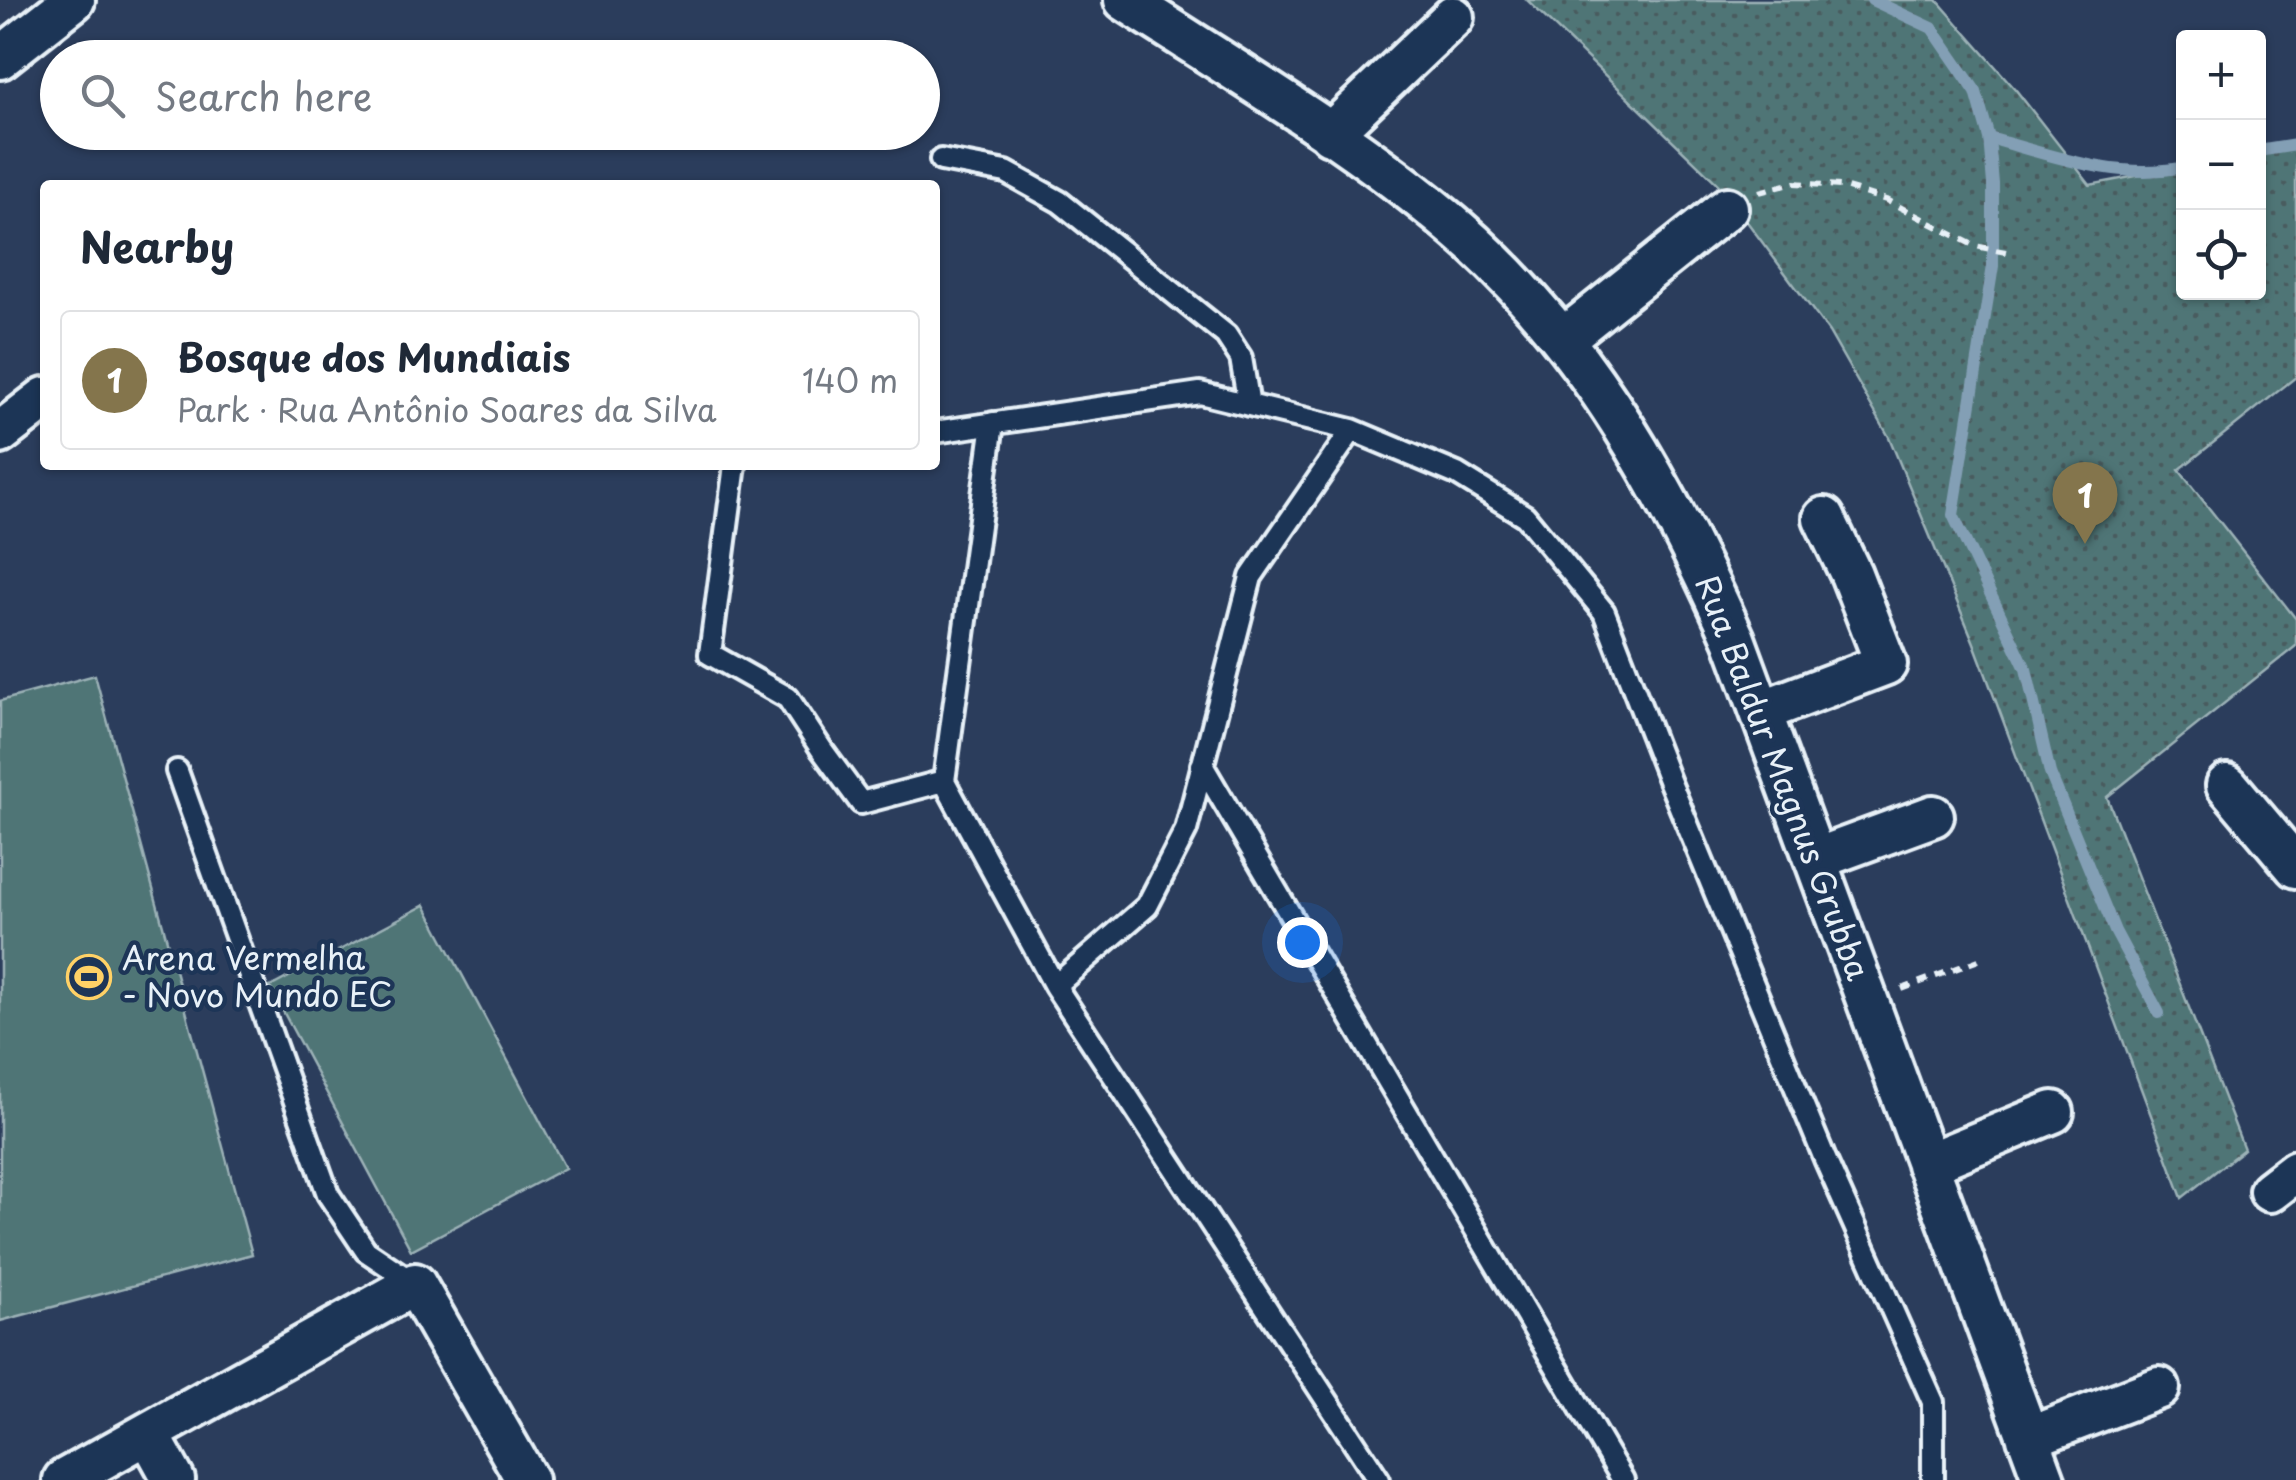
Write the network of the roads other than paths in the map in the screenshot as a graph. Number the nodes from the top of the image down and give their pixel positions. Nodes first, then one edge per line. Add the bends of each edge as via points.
1 (74, 0) edge
2 (1125, 0) edge
3 (1453, 18) dead end
4 (0, 58) edge
5 (1330, 134) junction
6 (941, 160) dead end
7 (1727, 208) road end
8 (1563, 339) junction
9 (40, 402) edge
10 (1249, 405) junction
11 (993, 424) junction
12 (1352, 430) junction
13 (940, 431) edge
14 (0, 433) edge
15 (734, 470) edge
16 (1824, 518) dead end
17 (1762, 711) junction
18 (1202, 765) junction
19 (177, 771) dead end
20 (944, 781) junction
21 (2227, 785) dead end
22 (1933, 816) dead end
23 (1816, 859) junction
24 (2296, 868) edge
25 (1056, 986) junction
26 (2054, 1112) dead end
27 (1927, 1164) junction
28 (416, 1284) junction
29 (2160, 1388) dead end
30 (148, 1433) junction
31 (2028, 1438) junction
32 (64, 1480) edge
33 (174, 1480) edge
34 (528, 1480) edge
35 (1378, 1480) edge
36 (1623, 1480) edge
37 (1933, 1480) edge
38 (2044, 1480) edge

1 - 4 street
2 - 5 street, Rua Baldur Magnus Grubba
3 - 5 street
5 - 8 street, Rua Baldur Magnus Grubba via 1474,244
6 - 10 lane via 1006,172 1060,202 1226,335 1241,358
7 - 8 street
8 - 17 street, Rua Baldur Magnus Grubba via 1638,446 1671,507
9 - 14 street
10 - 11 lane via 1200,394
10 - 12 lane
11 - 13 lane
11 - 20 lane
12 - 18 lane via 1251,578
12 - 37 lane via 1457,474 1525,516 1604,612 1668,780 1932,1402
15 - 20 lane via 710,654 788,698 860,803
16 - 17 street via 1886,664
17 - 23 street, Rua Baldur Magnus Grubba
18 - 25 lane via 1186,830 1147,906
18 - 36 lane
19 - 28 lane via 328,1194 366,1251
20 - 25 lane
21 - 24 street
22 - 23 street
23 - 27 street, Rua Baldur Magnus Grubba
25 - 35 lane
26 - 27 street
27 - 31 street, Rua Baldur Magnus Grubba
28 - 30 street
28 - 34 street
29 - 31 street
30 - 32 street
30 - 33 street
31 - 38 street, Rua Baldur Magnus Grubba

